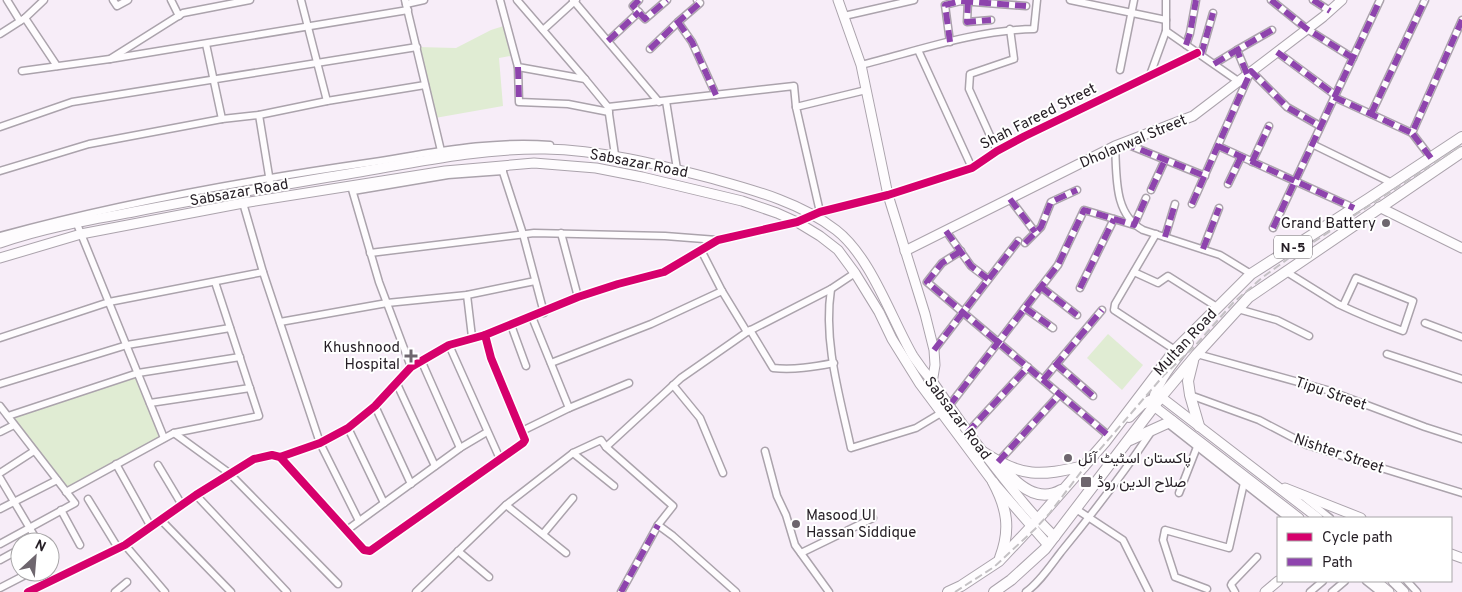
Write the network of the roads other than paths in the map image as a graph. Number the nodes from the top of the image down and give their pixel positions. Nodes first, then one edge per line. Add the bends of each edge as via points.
1 (7, 0) edge
2 (44, 0) edge
3 (113, 0) edge
4 (128, 0) edge
5 (171, 0) edge
6 (250, 0) edge
7 (301, 0) edge
8 (424, 0) edge
9 (500, 0) edge
10 (517, 0) edge
11 (639, 0) edge
12 (667, 0) edge
13 (697, 0) edge
14 (838, 0) edge
15 (876, 0) edge
16 (1037, 0) edge
17 (1070, 0) edge
18 (1134, 0) edge
19 (1166, 0) edge
20 (1196, 0) edge
21 (1271, 0) edge
22 (1313, 0) edge
23 (1342, 0) edge
24 (1380, 0) edge
25 (1425, 0) edge
26 (575, 1) edge
27 (909, 1) edge
28 (968, 1) junction
29 (406, 5) edge
30 (1026, 6) dead end
31 (878, 8) junction
32 (1330, 11) junction
33 (639, 12) junction
34 (1214, 12) dead end
35 (1132, 13) junction
36 (179, 16) junction
37 (844, 16) junction
38 (23, 20) junction
39 (991, 20) dead end
40 (1166, 20) junction
41 (1462, 20) edge
42 (678, 22) junction
43 (308, 26) junction
44 (1010, 29) junction
45 (1307, 29) junction
46 (543, 30) junction
47 (1272, 30) dead end
48 (1166, 31) junction
49 (0, 34) edge
50 (608, 41) junction
51 (950, 42) junction
52 (206, 44) junction
53 (1186, 45) junction
54 (417, 47) junction
55 (650, 49) dead end
56 (918, 50) junction
57 (1238, 50) junction
58 (1277, 52) junction
59 (1199, 54) junction
60 (1353, 58) junction
61 (110, 59) junction
62 (318, 63) junction
63 (1214, 64) junction
64 (861, 65) junction
65 (57, 66) junction
66 (518, 67) junction
67 (1120, 70) dead end
68 (22, 71) dead end
69 (1249, 73) junction
70 (1150, 76) junction
71 (585, 78) junction
72 (212, 80) junction
73 (1238, 81) junction
74 (425, 85) junction
75 (866, 90) junction
76 (716, 95) junction
77 (1335, 96) junction
78 (327, 101) junction
79 (662, 102) junction
80 (796, 107) junction
81 (609, 110) junction
82 (1371, 114) junction
83 (259, 115) junction
84 (222, 119) junction
85 (1269, 126) dead end
86 (1320, 126) junction
87 (0, 127) edge
88 (1412, 133) junction
89 (1462, 137) edge
90 (1312, 144) junction
91 (1120, 145) junction
92 (1218, 146) junction
93 (997, 151) junction
94 (1462, 152) edge
95 (442, 154) junction
96 (615, 154) junction
97 (1241, 157) junction
98 (1431, 158) junction
99 (1165, 160) junction
100 (1252, 162) junction
101 (677, 167) junction
102 (502, 168) junction
103 (972, 168) junction
104 (0, 171) edge
105 (1205, 176) junction
106 (331, 177) junction
107 (1295, 181) junction
108 (270, 182) junction
109 (1392, 183) junction
110 (1228, 184) dead end
111 (352, 188) junction
112 (333, 189) junction
113 (1077, 190) dead end
114 (1151, 190) dead end
115 (888, 195) junction
116 (1146, 198) dead end
117 (1010, 199) junction
118 (243, 203) junction
119 (1176, 204) dead end
120 (1192, 204) dead end
121 (1379, 207) junction
122 (1219, 208) dead end
123 (1354, 208) junction
124 (816, 214) junction
125 (75, 219) junction
126 (1114, 219) junction
127 (797, 222) junction
128 (1134, 225) junction
129 (1273, 228) dead end
130 (946, 231) junction
131 (1035, 232) junction
132 (561, 233) junction
133 (80, 234) junction
134 (523, 234) junction
135 (1156, 234) junction
136 (0, 236) edge
137 (1165, 237) junction
138 (718, 240) junction
139 (0, 242) edge
140 (1462, 248) edge
141 (1203, 249) junction
142 (700, 250) junction
143 (905, 251) junction
144 (961, 251) junction
145 (370, 253) junction
146 (0, 258) edge
147 (1285, 271) junction
148 (263, 272) junction
149 (1134, 272) junction
150 (855, 273) junction
151 (1251, 274) junction
152 (988, 279) junction
153 (535, 281) junction
154 (215, 282) junction
155 (1041, 286) junction
156 (1080, 288) dead end
157 (831, 289) junction
158 (722, 291) junction
159 (467, 295) junction
160 (578, 297) junction
161 (109, 302) junction
162 (386, 303) junction
163 (1343, 306) junction
164 (1217, 307) junction
165 (1025, 308) junction
166 (1238, 309) junction
167 (1102, 310) dead end
168 (544, 312) junction
169 (963, 312) junction
170 (1077, 315) dead end
171 (532, 317) junction
172 (280, 322) junction
173 (1202, 323) junction
174 (1425, 323) dead end
175 (511, 325) junction
176 (230, 328) junction
177 (1053, 328) dead end
178 (749, 331) junction
179 (485, 335) junction
180 (1309, 336) dead end
181 (472, 337) junction
182 (1462, 337) edge
183 (0, 338) edge
184 (998, 342) junction
185 (126, 344) junction
186 (448, 344) junction
187 (934, 350) junction
188 (1174, 350) junction
189 (1386, 354) dead end
190 (1196, 356) junction
191 (240, 357) junction
192 (421, 360) junction
193 (834, 363) junction
194 (551, 364) junction
195 (1056, 364) junction
196 (526, 366) dead end
197 (411, 367) junction
198 (1028, 367) junction
199 (917, 370) junction
200 (138, 373) junction
201 (1462, 379) edge
202 (1043, 380) junction
203 (932, 382) junction
204 (629, 383) dead end
205 (0, 384) edge
206 (397, 384) junction
207 (673, 385) junction
208 (250, 388) junction
209 (1060, 394) junction
210 (1190, 395) junction
211 (1093, 396) dead end
212 (1157, 401) junction
213 (150, 403) junction
214 (0, 406) edge
215 (375, 406) junction
216 (949, 406) junction
217 (569, 408) junction
218 (941, 412) junction
219 (8, 416) junction
220 (1169, 422) junction
221 (14, 424) junction
222 (1199, 426) junction
223 (348, 428) junction
224 (1153, 429) junction
225 (522, 431) junction
226 (0, 432) edge
227 (488, 432) junction
228 (174, 433) junction
229 (967, 433) junction
230 (164, 438) junction
231 (1107, 439) junction
232 (1462, 439) edge
233 (320, 442) junction
234 (1126, 442) junction
235 (606, 446) junction
236 (1197, 447) junction
237 (460, 448) junction
238 (34, 451) junction
239 (765, 451) dead end
240 (983, 452) junction
241 (573, 453) junction
242 (280, 457) junction
243 (500, 460) junction
244 (998, 462) junction
245 (116, 464) junction
246 (158, 464) dead end
247 (435, 466) junction
248 (1084, 466) junction
249 (723, 472) dead end
250 (0, 473) edge
251 (229, 473) junction
252 (0, 478) edge
253 (57, 480) junction
254 (993, 482) junction
255 (1244, 483) junction
256 (411, 484) junction
257 (614, 486) dead end
258 (1276, 486) junction
259 (1064, 488) junction
260 (66, 492) junction
261 (1179, 493) dead end
262 (1300, 493) junction
263 (1462, 493) edge
264 (196, 496) junction
265 (573, 498) dead end
266 (88, 499) dead end
267 (14, 502) junction
268 (384, 503) junction
269 (182, 505) junction
270 (506, 505) junction
271 (0, 509) edge
272 (1076, 509) junction
273 (61, 510) junction
274 (1287, 517) edge
275 (1299, 517) edge
276 (1317, 517) edge
277 (1329, 517) edge
278 (1359, 517) edge
279 (872, 518) dead end
280 (1090, 518) junction
281 (161, 520) junction
282 (359, 522) junction
283 (1034, 524) junction
284 (658, 525) junction
285 (151, 527) junction
286 (29, 528) junction
287 (347, 530) junction
288 (31, 532) edge
289 (543, 534) junction
290 (1052, 541) junction
291 (0, 544) edge
292 (80, 545) dead end
293 (125, 545) junction
294 (118, 548) junction
295 (458, 551) junction
296 (566, 553) dead end
297 (801, 553) junction
298 (1456, 556) edge
299 (1257, 557) dead end
300 (999, 561) junction
301 (1462, 564) edge
302 (489, 577) dead end
303 (12, 582) edge
304 (127, 582) dead end
305 (1277, 582) edge
306 (1322, 582) edge
307 (1343, 582) edge
308 (1394, 582) edge
309 (1408, 582) edge
310 (338, 584) dead end
311 (0, 588) edge
312 (1376, 588) edge
313 (1207, 589) dead end
314 (28, 592) edge
315 (116, 592) edge
316 (165, 592) edge
317 (230, 592) edge
318 (287, 592) edge
319 (416, 592) edge
320 (621, 592) edge
321 (736, 592) edge
322 (829, 592) edge
323 (948, 592) edge
324 (994, 592) edge
325 (1026, 592) edge
326 (1149, 592) edge
327 (1235, 592) edge
328 (1265, 592) edge
329 (1310, 592) edge
330 (1332, 592) edge
331 (1389, 592) edge
332 (1404, 592) edge
333 (1417, 592) edge

1 - 38 street
2 - 38 street
3 - 4 street via 117,6
5 - 36 street
6 - 36 street
7 - 43 street
8 - 29 street
9 - 66 street
10 - 46 street
11 - 33 street via 633,6
12 - 33 street via 646,19
13 - 42 street via 700,3
14 - 37 main road
15 - 31 street
16 - 44 street via 1034,29
17 - 35 street
18 - 35 street
19 - 40 street
20 - 53 street
21 - 45 street
22 - 32 street
23 - 32 main road, Dholanwal Street
24 - 60 street
25 - 82 street
26 - 46 street
26 - 50 street
27 - 31 street
28 - 30 street
28 - 39 street via 967,22
28 - 51 street via 945,5
29 - 43 street
29 - 54 street
31 - 37 street
32 - 45 main road, Dholanwal Street
33 - 50 street
34 - 59 street
35 - 40 street
35 - 67 street
36 - 61 street
37 - 64 main road
38 - 49 street
38 - 65 street
40 - 48 street
41 - 88 street
42 - 55 street
42 - 76 street via 692,42
43 - 52 street
43 - 62 street
44 - 51 street
44 - 93 street via 1014,59 970,74 968,89
45 - 58 main road, Dholanwal Street
45 - 60 street
46 - 71 street
47 - 57 street
48 - 53 street
48 - 70 street
50 - 79 street
51 - 56 street
52 - 61 street
52 - 72 street
53 - 59 street
54 - 62 street
54 - 74 street
56 - 64 street
56 - 103 street
57 - 63 street
57 - 69 street
58 - 69 main road, Dholanwal Street
58 - 77 street
59 - 63 street
59 - 70 street, Shah Fareed Street
60 - 77 street
61 - 65 street
62 - 72 street
62 - 78 street
63 - 73 street
64 - 75 main road
65 - 68 street
66 - 71 street
66 - 81 street via 519,102
69 - 73 main road, Dholanwal Street
69 - 86 street via 1286,107
69 - 92 street
70 - 93 street, Shah Fareed Street
71 - 81 street
72 - 84 street
72 - 87 street via 72,102
73 - 91 main road, Dholanwal Street via 1193,116
74 - 78 street
74 - 95 street
75 - 80 street
75 - 115 main road
76 - 79 street
76 - 80 street via 794,86
77 - 82 street
77 - 86 street
78 - 83 street
79 - 81 street
79 - 101 street
80 - 124 street
81 - 96 street
82 - 88 street
83 - 84 street
83 - 108 street
84 - 104 street via 89,144
85 - 100 street
86 - 90 street
88 - 98 street
89 - 98 main road, Multan Road / N-5
90 - 107 street
90 - 109 street
91 - 99 street
91 - 117 main road, Dholanwal Street
91 - 128 street via 1117,186 1126,215
92 - 97 street
92 - 105 street
93 - 103 street, Shah Fareed Street
94 - 121 main road, Multan Road / N-5
95 - 96 main road, Sabsazar Road via 545,149
95 - 106 main road, Sabsazar Road
95 - 108 street
96 - 101 main road, Sabsazar Road
97 - 100 street
97 - 110 street
98 - 109 main road, Multan Road / N-5
99 - 105 street
99 - 114 street
100 - 107 street
101 - 124 main road, Sabsazar Road
102 - 111 main road, Sabsazar Road via 445,171
102 - 127 main road, Sabsazar Road via 543,164 596,168 742,201
102 - 134 street
103 - 115 street, Shah Fareed Street
105 - 120 street
106 - 108 main road, Sabsazar Road
106 - 112 main road
107 - 123 street
107 - 129 street
108 - 125 main road, Sabsazar Road
109 - 123 main road, Multan Road / N-5
111 - 112 main road, Sabsazar Road
111 - 145 street
112 - 118 main road, Sabsazar Road
113 - 131 street via 1052,202
115 - 124 street, Shah Fareed Street
115 - 143 main road
116 - 128 street
117 - 130 main road, Dholanwal Street
117 - 131 street
118 - 133 main road, Sabsazar Road
118 - 148 street
119 - 137 street
121 - 140 main road
121 - 147 main road, Multan Road / N-5
122 - 141 street
123 - 151 main road, Multan Road / N-5
124 - 127 street, Shah Fareed Street
124 - 199 main road, Sabsazar Road via 837,230 857,252 874,279
125 - 133 street
125 - 136 street
125 - 139 main road, Sabsazar Road
126 - 128 street
126 - 155 street via 1084,210 1058,266
126 - 156 street
127 - 138 street, Shah Fareed Street
127 - 150 main road, Sabsazar Road via 838,250
128 - 135 street
130 - 143 main road, Dholanwal Street
130 - 144 street
131 - 152 street
132 - 134 street
132 - 138 street
132 - 160 street
133 - 146 main road, Sabsazar Road
133 - 161 street
134 - 145 street
134 - 153 street
135 - 137 street
135 - 149 street
137 - 141 street
138 - 142 street
141 - 151 street
142 - 158 street
142 - 160 street via 664,272
143 - 187 main road
144 - 152 street via 971,266
144 - 169 street via 942,263 927,282
145 - 162 street
147 - 163 street
147 - 166 main road, Multan Road / N-5
148 - 154 street
148 - 172 street
149 - 164 street via 1158,283 1168,276
149 - 188 street via 1114,310
150 - 157 street
150 - 199 main road, Sabsazar Road
151 - 164 main road, Multan Road / N-5
152 - 169 street
153 - 159 street
153 - 168 street
154 - 161 street
154 - 176 street
155 - 165 street
155 - 170 street
157 - 178 street
157 - 193 street via 829,323
158 - 178 street
158 - 194 street
159 - 162 street
159 - 181 street
160 - 168 street
161 - 183 street
161 - 185 street
162 - 172 street
162 - 197 street
163 - 163 street via 1402,331 1413,301 1356,278
164 - 173 main road, Multan Road / N-5
165 - 177 street
165 - 184 street
166 - 180 street via 1277,320
166 - 190 main road, Multan Road / N-5
167 - 195 street
168 - 171 street
169 - 184 street
169 - 187 street
171 - 175 street
171 - 194 street
172 - 233 street
173 - 188 main road, Multan Road / N-5
173 - 212 main road via 1161,380
174 - 182 street
175 - 179 street
175 - 196 street
176 - 185 street
176 - 191 street
178 - 193 street via 772,368 787,370
178 - 207 street
179 - 181 street
179 - 225 street via 491,358
181 - 186 street
184 - 198 street
184 - 216 street
185 - 200 street
185 - 205 street
186 - 192 street
186 - 227 street
187 - 203 main road
188 - 231 main road, Multan Road / N-5
189 - 201 street
190 - 210 main road via 1188,382
190 - 212 main road, Multan Road / N-5
190 - 232 street, Tipu Street via 1327,390
191 - 200 street
191 - 208 street
192 - 197 street
192 - 237 street
193 - 218 street via 851,448 916,428
194 - 217 street
195 - 202 street
195 - 211 street
197 - 206 street
198 - 202 street
198 - 229 street
199 - 203 main road, Sabsazar Road
199 - 218 main road, Sabsazar Road
200 - 213 street
200 - 219 street
202 - 209 street
203 - 216 main road, Sabsazar Road
204 - 217 street
206 - 215 street
206 - 247 street
207 - 235 street
207 - 249 street via 700,418
208 - 213 street
208 - 228 street via 259,416
209 - 231 street
209 - 244 street
210 - 222 main road
210 - 263 street, Nishter Street via 1259,420 1307,445
212 - 220 main road
212 - 222 main road
212 - 231 main road via 1142,404
212 - 234 main road, Multan Road / N-5
213 - 230 street
214 - 219 street
215 - 223 street
215 - 256 street
216 - 229 main road, Sabsazar Road
217 - 225 street
218 - 254 main road, Sabsazar Road
219 - 221 street
220 - 224 main road
220 - 236 street
220 - 275 main road
221 - 226 street
221 - 238 street
222 - 258 main road
223 - 233 street
223 - 268 street
224 - 234 main road
224 - 280 street
225 - 243 street via 524,443
227 - 237 street
227 - 243 street
228 - 230 street
228 - 251 street
229 - 240 main road, Sabsazar Road
230 - 245 street
231 - 248 main road, Multan Road / N-5
233 - 242 street
233 - 282 street
234 - 272 main road, Multan Road / N-5
235 - 241 street via 601,440
235 - 284 street via 673,506
236 - 255 street
236 - 261 street
237 - 247 street
238 - 250 street
238 - 253 street
239 - 297 street via 777,496
240 - 244 main road
240 - 283 main road, Sabsazar Road
241 - 257 street
241 - 270 street
242 - 251 street via 272,455 254,459
242 - 287 street
243 - 287 street via 370,551 364,550
244 - 248 main road via 1033,474
244 - 259 main road via 1013,480 1028,490 1054,494
245 - 260 street
245 - 285 street
246 - 269 street
247 - 256 street
248 - 259 main road, Multan Road / N-5
251 - 264 street
251 - 310 street
252 - 267 street
253 - 260 street
253 - 267 street
254 - 283 main road, Sabsazar Road
254 - 300 main road via 1002,498 1007,523
255 - 274 street
255 - 313 street via 1229,548 1165,530 1163,540 1175,577
256 - 268 street
258 - 262 main road
258 - 276 main road
259 - 283 main road, Multan Road / N-5
260 - 273 street via 75,503
262 - 277 street
262 - 278 main road
264 - 269 street
264 - 318 street
265 - 289 street
266 - 294 street
267 - 271 street
267 - 286 street
268 - 282 street
269 - 281 street
270 - 289 street
270 - 295 street
272 - 280 street
272 - 290 main road, Multan Road / N-5
273 - 286 street
273 - 292 street
279 - 297 street
280 - 325 street
280 - 326 street via 1122,540
281 - 285 street
281 - 317 street
282 - 287 street
283 - 290 main road, Sabsazar Road
283 - 300 main road, Multan Road / N-5
284 - 320 street
284 - 321 street
285 - 293 street
286 - 288 street
286 - 291 street
289 - 296 street
290 - 324 main road, Multan Road / N-5 via 1012,580
293 - 294 street
293 - 316 street
294 - 314 street
295 - 302 street
295 - 319 street
297 - 322 street
298 - 301 street
299 - 327 street via 1230,585
300 - 323 main road, Multan Road / N-5
303 - 311 street
304 - 315 street
305 - 328 main road
306 - 329 street
307 - 330 street
308 - 332 main road
309 - 333 street
312 - 331 main road

